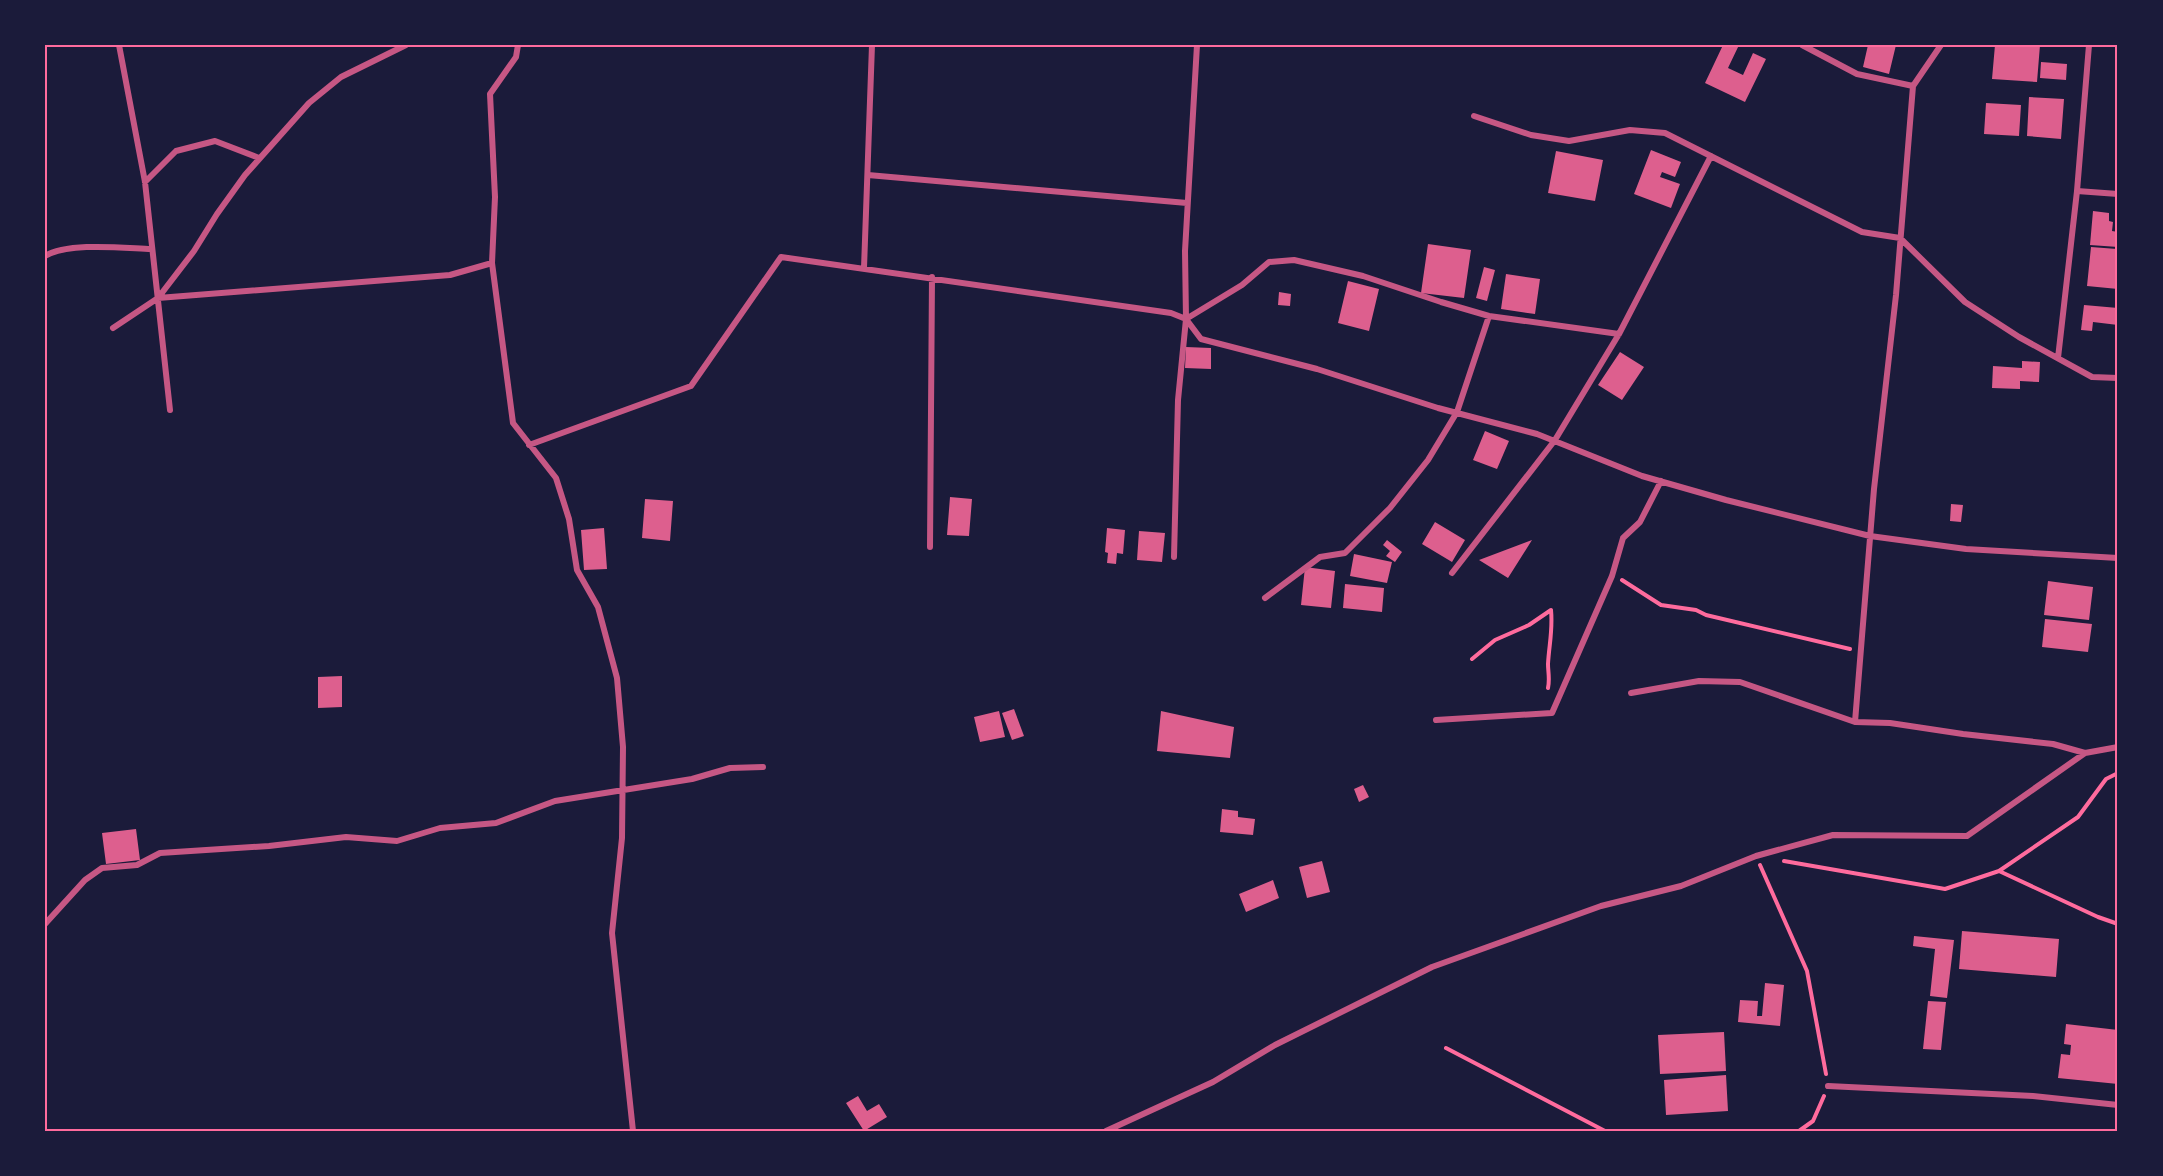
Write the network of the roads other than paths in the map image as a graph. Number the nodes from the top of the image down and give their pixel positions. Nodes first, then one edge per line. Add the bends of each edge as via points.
1 (119, 45) edge
2 (406, 45) edge
3 (518, 45) edge
4 (872, 45) edge
5 (1197, 45) edge
6 (1802, 45) edge
7 (1941, 45) edge
8 (2089, 45) edge
9 (1912, 86) junction
10 (1474, 116) dead end
11 (1711, 156) junction
12 (259, 158) junction
13 (868, 175) junction
14 (145, 182) junction
15 (2077, 191) junction
16 (2118, 194) edge
17 (1187, 203) junction
18 (1900, 238) junction
19 (151, 249) junction
20 (45, 256) edge
21 (492, 263) junction
22 (864, 268) junction
23 (932, 277) junction
24 (158, 298) junction
25 (1489, 316) junction
26 (1186, 319) junction
27 (113, 328) dead end
28 (1619, 334) junction
29 (2058, 358) junction
30 (2118, 378) edge
31 (170, 410) dead end
32 (1457, 412) junction
33 (1555, 440) junction
34 (529, 445) junction
35 (1661, 481) junction
36 (1870, 536) junction
37 (930, 547) dead end
38 (1174, 557) dead end
39 (2118, 558) edge
40 (1452, 573) dead end
41 (1265, 598) dead end
42 (1631, 693) dead end
43 (1436, 720) dead end
44 (1855, 722) junction
45 (2118, 747) edge
46 (2085, 753) junction
47 (763, 767) dead end
48 (623, 791) junction
49 (45, 924) edge
50 (1828, 1086) road end
51 (2118, 1105) edge
52 (633, 1131) edge
53 (1106, 1131) edge

1 - 14 street
2 - 12 street via 341,77 309,103
3 - 21 street via 516,57 490,94 495,197
4 - 13 street
5 - 17 street
6 - 9 street via 1857,74
7 - 9 street
8 - 15 street
9 - 18 street
10 - 11 street via 1530,135 1569,141 1630,130 1665,133
11 - 18 street via 1862,232
11 - 28 street
12 - 14 street via 215,141 176,151
12 - 24 street
13 - 17 street
13 - 22 street
14 - 19 street
15 - 16 street
15 - 29 street
17 - 26 street
18 - 29 street via 1965,302
18 - 36 street
19 - 20 street via 95,247 54,250
19 - 24 street
21 - 24 street via 450,274
21 - 34 street via 513,423
22 - 23 street
22 - 34 street via 781,257 691,386
23 - 26 street via 1171,313
23 - 37 street
24 - 27 street
24 - 31 street
25 - 26 street via 1363,276 1294,260 1269,262 1242,285
25 - 28 street
25 - 32 street
26 - 32 street via 1201,339
26 - 38 street via 1178,400
28 - 33 street
29 - 30 street via 2092,377
32 - 33 street
32 - 41 street via 1428,460 1390,508 1345,553 1320,557
33 - 35 street
33 - 40 street
34 - 48 street via 555,478 569,519 577,570 601,617 617,678
35 - 36 street
35 - 43 street via 1640,522 1623,538 1612,576 1552,713
36 - 39 street via 1966,549
36 - 44 street
42 - 44 street via 1699,681 1740,682
44 - 46 street via 2053,744
45 - 46 street
46 - 53 street via 1967,836 1833,835 1756,856 1681,886 1601,906 1432,967 1275,1045 1213,1082
47 - 48 street via 730,768
48 - 49 street via 555,801 496,823 440,828 397,841 346,837 160,853 136,865 102,868 85,880
48 - 52 street via 612,933
50 - 51 street via 2033,1096

